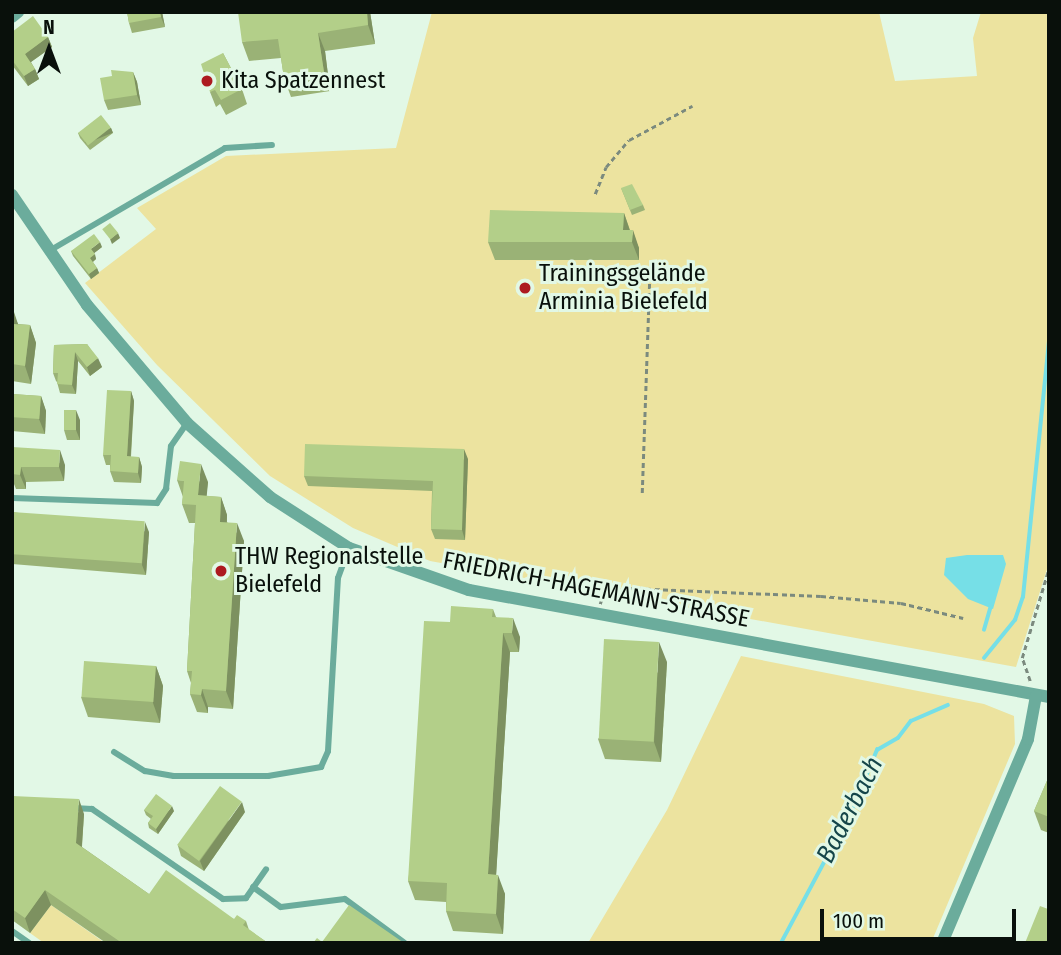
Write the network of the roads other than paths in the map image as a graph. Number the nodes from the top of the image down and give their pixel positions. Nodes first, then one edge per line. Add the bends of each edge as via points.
1 (19, 12) edge
2 (12, 17) edge
3 (271, 145) dead end
4 (12, 195) edge
5 (49, 251) junction
6 (187, 423) junction
7 (12, 498) edge
8 (349, 548) junction
9 (1043, 696) edge
10 (114, 752) dead end
11 (65, 807) edge
12 (266, 869) dead end
13 (253, 887) junction
14 (12, 931) edge
15 (29, 943) edge
16 (405, 943) edge
17 (942, 943) edge

1 - 2 street
3 - 5 lane via 225,148
4 - 5 street, FRIEDRICH-HAGEMANN-STRASSE
5 - 6 street, FRIEDRICH-HAGEMANN-STRASSE via 125,354
6 - 7 lane via 171,446 166,489 157,503
6 - 8 street, FRIEDRICH-HAGEMANN-STRASSE via 270,497
8 - 9 street, FRIEDRICH-HAGEMANN-STRASSE via 469,590
8 - 10 lane via 338,578 328,751 321,767 268,776 173,776 145,771
9 - 17 street
11 - 13 lane via 92,809 223,899 246,898
12 - 13 lane
13 - 16 lane via 281,907 345,899
14 - 15 lane

